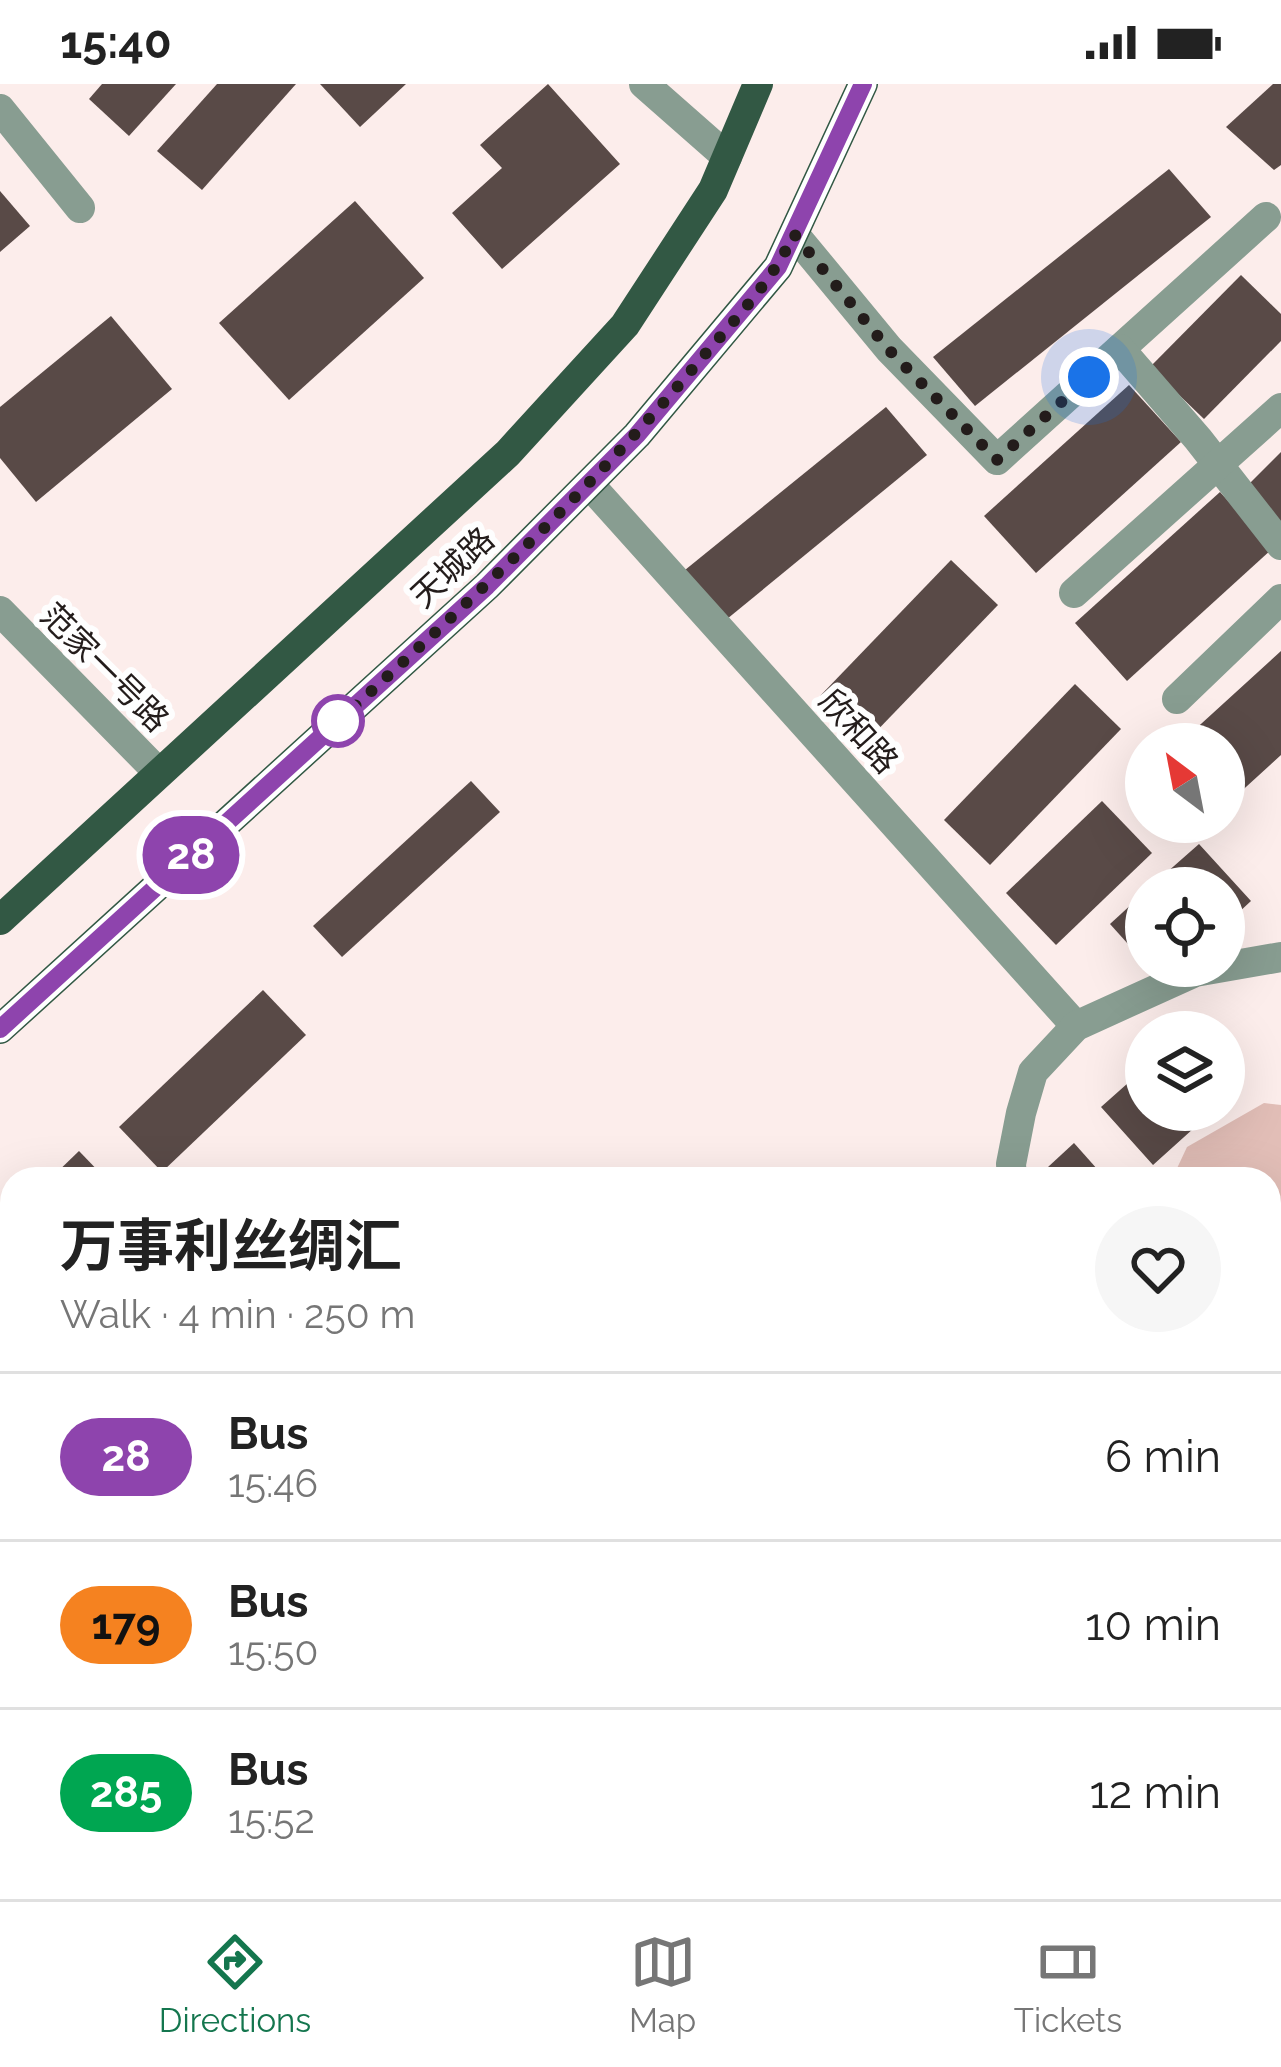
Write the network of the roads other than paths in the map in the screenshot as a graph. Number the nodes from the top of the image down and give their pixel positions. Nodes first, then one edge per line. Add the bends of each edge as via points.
1 (644, 84) edge
2 (758, 84) edge
3 (863, 84) edge
4 (0, 110) edge
5 (727, 157) junction
6 (80, 208) dead end
7 (1266, 217) dead end
8 (794, 234) junction
9 (1120, 349) junction
10 (1281, 408) edge
11 (1216, 465) junction
12 (589, 484) junction
13 (1281, 545) edge
14 (1074, 593) dead end
15 (1281, 599) edge
16 (0, 611) edge
17 (1177, 699) dead end
18 (159, 773) junction
19 (0, 920) edge
20 (1281, 957) edge
21 (1076, 1026) junction
22 (0, 1029) edge
23 (1010, 1167) edge

1 - 5 street
2 - 5 main road, 天城路
3 - 8 main road, 天城路
4 - 6 street
5 - 18 main road, 天城路 via 625,325 523,437
7 - 9 street
8 - 9 street via 889,350 997,460
8 - 12 main road, 天城路 via 778,267
9 - 11 street
10 - 11 street
11 - 13 street
11 - 14 street
12 - 21 street, 欣和路
12 - 22 main road, 天城路
15 - 17 street
16 - 18 street, 范家一号路
18 - 19 main road, 天城路
20 - 21 street via 1195,972
21 - 23 street via 1034,1072

